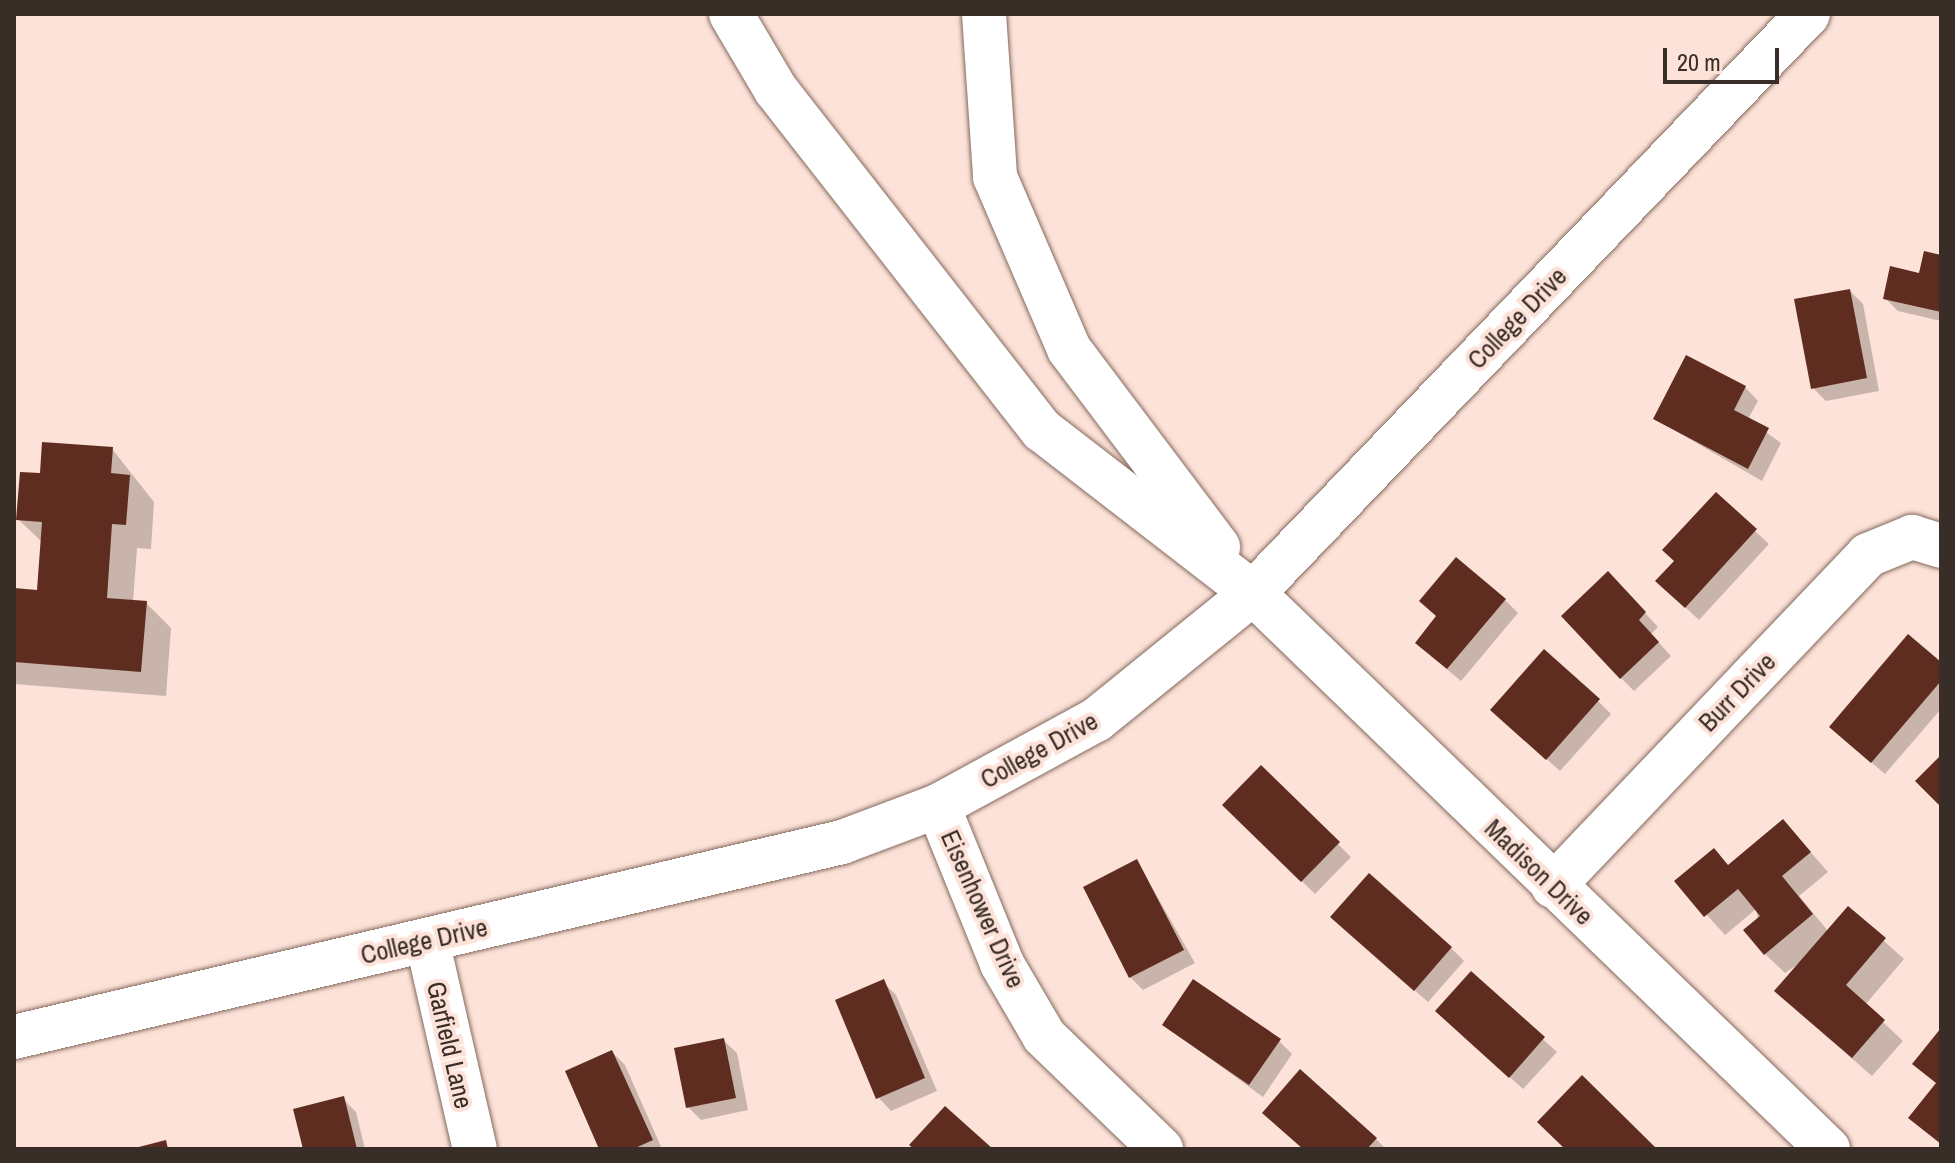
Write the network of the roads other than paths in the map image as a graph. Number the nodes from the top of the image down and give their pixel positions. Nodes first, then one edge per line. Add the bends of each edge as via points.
1 (731, 14) edge
2 (984, 14) edge
3 (1808, 14) edge
4 (1941, 546) edge
5 (1253, 593) junction
6 (938, 806) junction
7 (1553, 886) junction
8 (427, 940) junction
9 (14, 1037) edge
10 (475, 1149) edge
11 (1161, 1149) edge
12 (1828, 1149) edge

1 - 5 main road via 776,90 1042,430
2 - 5 main road via 995,177 1069,349
3 - 5 main road, College Drive
4 - 7 main road, Burr Drive via 1912,537 1868,555
5 - 6 main road, College Drive via 1096,720
5 - 7 main road, Madison Drive
6 - 8 main road, College Drive via 842,842
6 - 11 main road, Eisenhower Drive via 1002,964 1044,1036
7 - 12 main road, Madison Drive
8 - 9 main road, College Drive
8 - 10 main road, Garfield Lane

